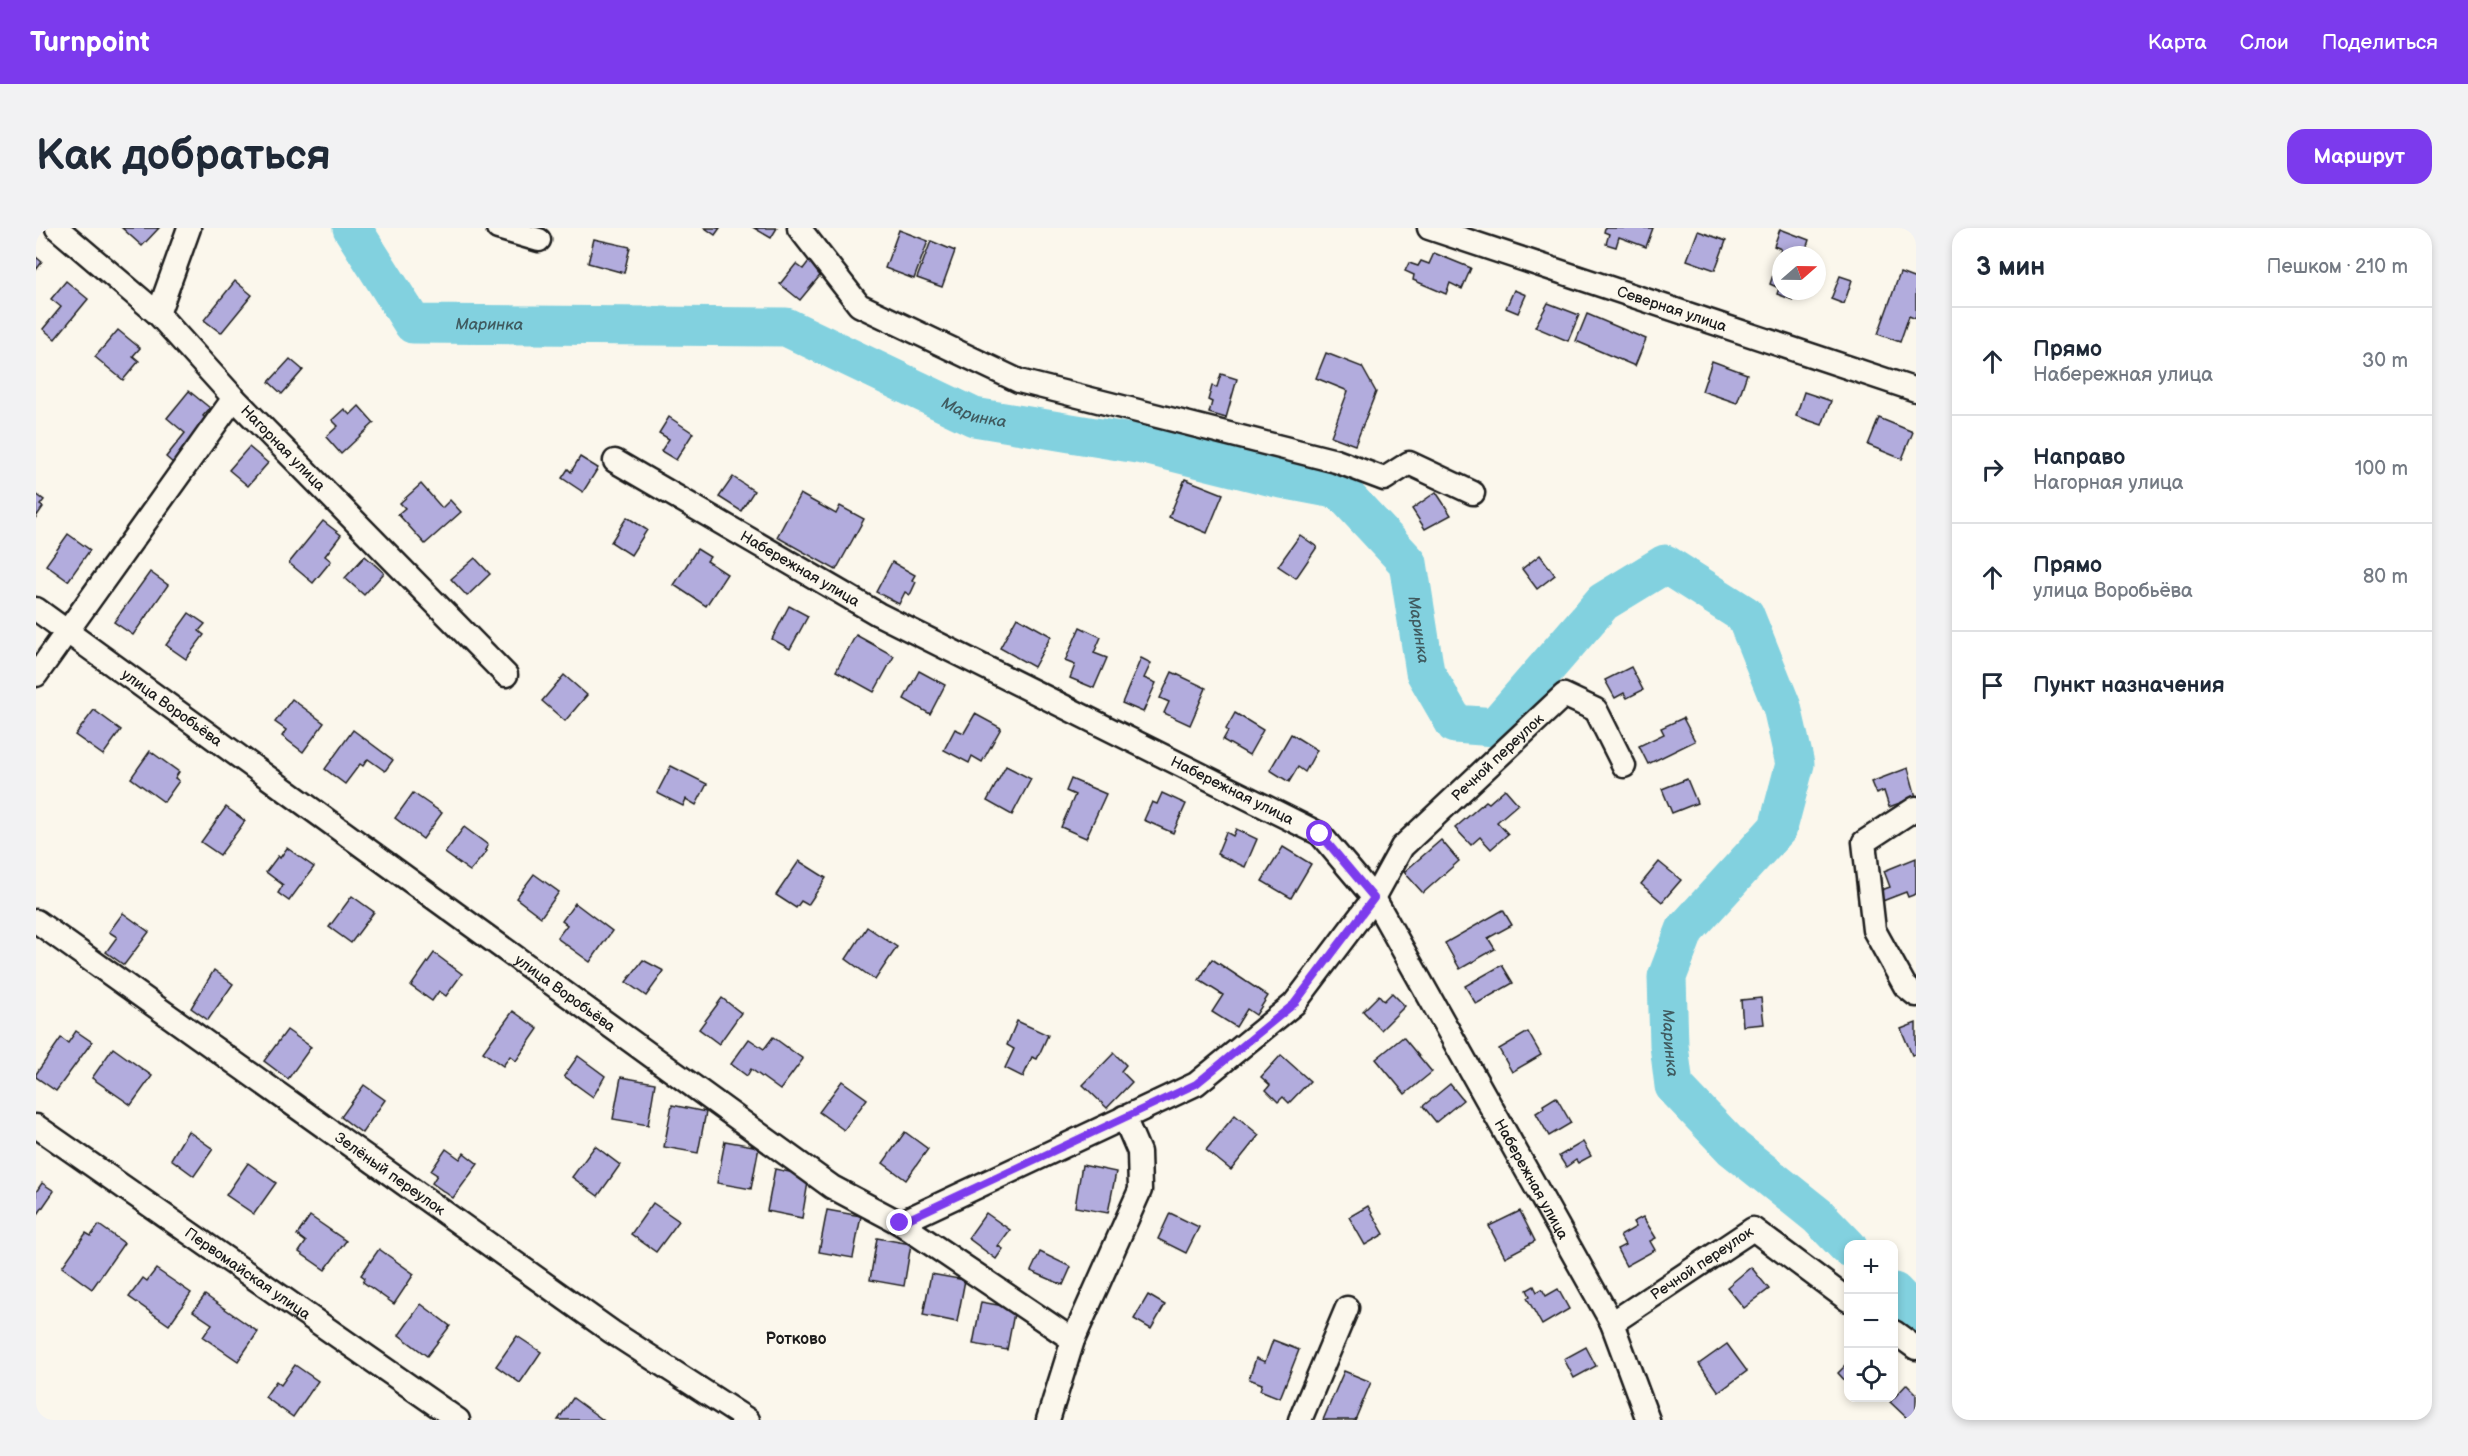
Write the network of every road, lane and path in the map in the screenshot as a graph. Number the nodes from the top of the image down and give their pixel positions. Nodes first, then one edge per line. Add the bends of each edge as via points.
1 (57, 228) edge
2 (189, 228) edge
3 (498, 228) edge
4 (799, 228) edge
5 (1430, 228) edge
6 (539, 240) dead end
7 (158, 314) junction
8 (1916, 390) edge
9 (234, 398) junction
10 (615, 461) dead end
11 (1473, 493) dead end
12 (36, 609) edge
13 (68, 632) junction
14 (36, 675) edge
15 (506, 675) dead end
16 (1624, 766) dead end
17 (1916, 808) edge
18 (1374, 898) junction
19 (36, 921) edge
20 (1916, 995) edge
21 (1125, 1117) junction
22 (36, 1126) edge
23 (900, 1223) junction
24 (1844, 1297) edge
25 (1347, 1308) dead end
26 (1612, 1323) junction
27 (1898, 1335) edge
28 (1073, 1340) junction
29 (1916, 1348) edge
30 (458, 1420) edge
31 (748, 1420) edge
32 (1048, 1420) edge
33 (1300, 1420) edge
34 (1648, 1420) edge

1 - 7 street, Нагорная улица
2 - 7 street
3 - 6 street
4 - 11 street via 859,305 1019,381 1336,461 1384,479 1409,463
5 - 8 street, Северная улица
7 - 9 street, Нагорная улица
9 - 13 street
9 - 15 street, Нагорная улица
10 - 18 street, Набережная улица via 878,614 1320,834
12 - 13 street, улица Воробьёва
13 - 14 street
13 - 23 street, улица Воробьёва via 832,1187
16 - 18 street, Речной переулок via 1596,710 1564,695 1402,848
17 - 20 street via 1864,842 1874,930 1905,986
18 - 21 street via 1294,1004 1196,1084
18 - 26 street, Набережная улица
19 - 31 street, Зелёный переулок via 612,1332
21 - 23 street
21 - 28 street via 1139,1152 1140,1191
22 - 30 street, Первомайская улица
23 - 28 street, улица Воробьёва
24 - 26 street, Речной переулок via 1754,1229
25 - 33 street
26 - 34 street, Набережная улица
27 - 29 street
28 - 32 street

